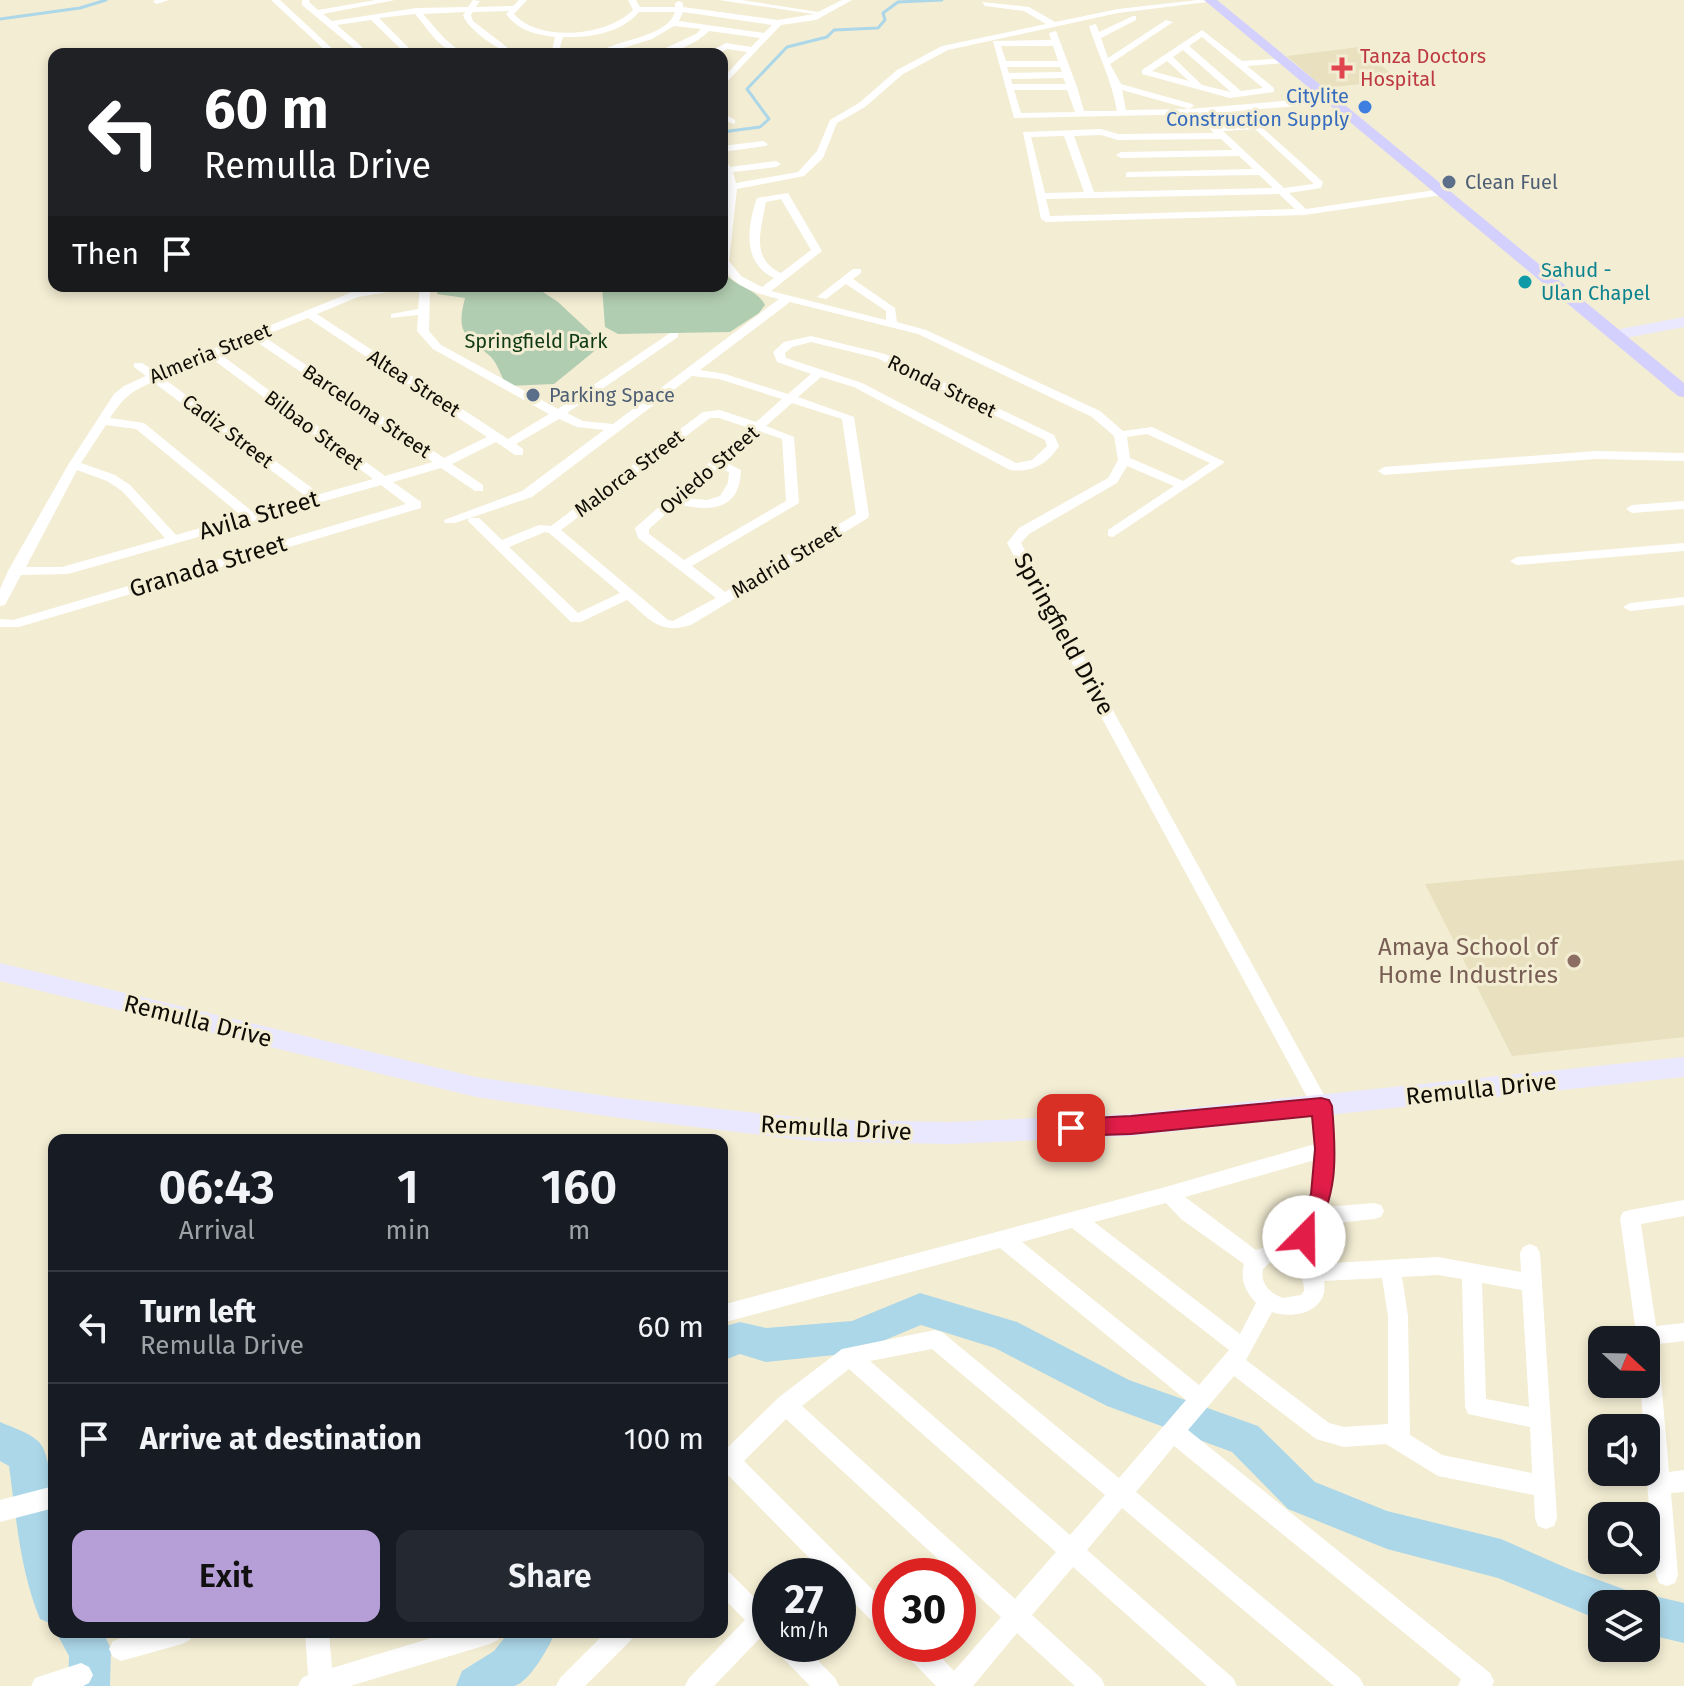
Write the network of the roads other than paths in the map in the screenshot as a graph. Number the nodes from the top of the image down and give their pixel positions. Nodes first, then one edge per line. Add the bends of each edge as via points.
1 (275, 0) edge
2 (306, 0) edge
3 (391, 0) edge
4 (523, 0) edge
5 (632, 0) edge
6 (723, 0) edge
7 (841, 1) edge
8 (1210, 1) edge
9 (474, 4) edge
10 (985, 4) dead end
11 (679, 5) edge
12 (512, 8) junction
13 (416, 10) junction
14 (637, 10) junction
15 (318, 12) junction
16 (824, 14) junction
17 (372, 16) junction
18 (1133, 18) dead end
19 (1169, 22) dead end
20 (673, 23) junction
21 (778, 23) junction
22 (331, 24) junction
23 (1093, 26) dead end
24 (707, 28) junction
25 (1053, 28) junction
26 (560, 34) junction
27 (766, 36) junction
28 (1096, 37) junction
29 (1183, 45) junction
30 (327, 48) edge
31 (359, 48) edge
32 (405, 48) edge
33 (451, 48) edge
34 (503, 48) edge
35 (555, 48) edge
36 (621, 48) edge
37 (673, 48) edge
38 (722, 48) edge
39 (1059, 48) junction
40 (754, 50) junction
41 (1167, 56) junction
42 (1284, 60) junction
43 (1105, 63) junction
44 (1002, 64) junction
45 (1064, 64) junction
46 (1240, 64) junction
47 (728, 75) edge
48 (1068, 75) junction
49 (1005, 76) junction
50 (1117, 86) junction
51 (1199, 86) junction
52 (1008, 87) junction
53 (1073, 87) junction
54 (1239, 94) junction
55 (1330, 100) junction
56 (1205, 111) junction
57 (1122, 113) junction
58 (1080, 114) junction
59 (728, 120) edge
60 (732, 122) dead end
61 (1068, 133) junction
62 (1223, 136) junction
63 (1118, 137) junction
64 (763, 144) dead end
65 (728, 148) edge
66 (1239, 153) junction
67 (1121, 155) junction
68 (776, 164) dead end
69 (1259, 172) junction
70 (1129, 175) junction
71 (728, 180) edge
72 (728, 180) edge
73 (1281, 191) junction
74 (1442, 192) junction
75 (1137, 194) junction
76 (1090, 195) junction
77 (1041, 196) junction
78 (1304, 212) junction
79 (728, 266) edge
80 (857, 271) dead end
81 (782, 278) junction
82 (846, 279) junction
83 (352, 292) edge
84 (369, 292) edge
85 (425, 292) edge
86 (763, 292) junction
87 (356, 294) junction
88 (822, 297) dead end
89 (787, 299) junction
90 (425, 311) junction
91 (309, 314) junction
92 (395, 316) dead end
93 (1684, 322) edge
94 (892, 324) junction
95 (254, 335) junction
96 (674, 335) dead end
97 (1615, 335) junction
98 (213, 354) junction
99 (138, 365) dead end
100 (697, 368) junction
101 (821, 371) junction
102 (154, 374) junction
103 (1684, 392) edge
104 (791, 398) junction
105 (558, 414) junction
106 (104, 421) junction
107 (581, 424) junction
108 (758, 427) junction
109 (615, 428) junction
110 (1120, 435) junction
111 (601, 439) junction
112 (502, 440) junction
113 (519, 452) dead end
114 (1684, 457) edge
115 (1124, 460) junction
116 (444, 463) junction
117 (717, 463) junction
118 (74, 465) junction
119 (1384, 471) dead end
120 (383, 480) junction
121 (1184, 486) junction
122 (479, 488) junction
123 (318, 499) junction
124 (675, 499) junction
125 (504, 502) junction
126 (416, 505) joint
127 (1684, 505) edge
128 (485, 507) junction
129 (1632, 509) dead end
130 (251, 517) junction
131 (450, 520) dead end
132 (474, 521) dead end
133 (553, 530) junction
134 (1113, 533) dead end
135 (173, 539) junction
136 (502, 545) junction
137 (1684, 547) edge
138 (1517, 561) dead end
139 (683, 566) junction
140 (15, 571) junction
141 (629, 594) junction
142 (724, 598) junction
143 (1684, 601) edge
144 (0, 602) edge
145 (1630, 607) dead end
146 (0, 623) edge
147 (0, 972) edge
148 (1684, 1067) edge
149 (1321, 1106) junction
150 (1325, 1149) junction
151 (1169, 1194) junction
152 (1684, 1208) edge
153 (1374, 1211) dead end
154 (1313, 1217) junction
155 (1075, 1219) junction
156 (1005, 1240) junction
157 (1530, 1253) dead end
158 (1296, 1257) junction
159 (1256, 1261) junction
160 (1391, 1269) junction
161 (1472, 1272) junction
162 (1312, 1273) junction
163 (1531, 1283) junction
164 (1267, 1301) junction
165 (728, 1312) edge
166 (1646, 1326) edge
167 (1684, 1332) edge
168 (1660, 1335) edge
169 (849, 1356) junction
170 (1238, 1356) junction
171 (786, 1405) junction
172 (1187, 1416) junction
173 (1540, 1419) junction
174 (1399, 1440) junction
175 (728, 1462) edge
176 (728, 1468) edge
177 (1684, 1481) edge
178 (1660, 1484) edge
179 (1544, 1486) junction
180 (1658, 1486) edge
181 (1120, 1494) junction
182 (48, 1498) edge
183 (0, 1511) edge
184 (1546, 1518) dead end
185 (1071, 1552) junction
186 (1667, 1575) dead end
187 (728, 1587) edge
188 (872, 1606) edge
189 (752, 1611) edge
190 (1017, 1617) junction
191 (752, 1637) edge
192 (160, 1638) edge
193 (317, 1638) edge
194 (473, 1638) edge
195 (617, 1638) edge
196 (121, 1649) dead end
197 (803, 1662) edge
198 (930, 1662) edge
199 (81, 1675) dead end
200 (359, 1678) edge
201 (316, 1684) edge
202 (43, 1686) edge
203 (568, 1686) edge
204 (697, 1686) edge
205 (826, 1686) edge
206 (955, 1686) edge
207 (1093, 1686) edge
208 (1225, 1686) edge
209 (1352, 1686) edge
210 (1470, 1686) edge

1 - 30 street
2 - 15 street
3 - 15 street
4 - 12 street
5 - 14 street
6 - 16 street
7 - 16 street
8 - 25 street via 1137,8
8 - 42 main road
9 - 12 street
9 - 13 street
9 - 34 street via 467,15 476,30
10 - 25 street via 1026,9
11 - 14 street
11 - 20 street
11 - 21 street
12 - 26 street via 518,24
13 - 17 street
13 - 33 street
14 - 26 street via 617,26
15 - 22 street
16 - 21 street
17 - 22 street
17 - 32 street
18 - 28 street
19 - 43 street
20 - 24 street
20 - 36 street
21 - 27 street
22 - 31 street
23 - 28 street
24 - 27 street
24 - 37 street
25 - 39 street
25 - 71 street via 962,43 923,57 833,122 823,152 801,174
26 - 35 street
27 - 40 street
28 - 43 street
29 - 41 street
29 - 46 street via 1202,33
29 - 54 street
38 - 40 street
39 - 44 street via 996,43
39 - 45 street
40 - 47 street
41 - 51 street
41 - 51 street via 1145,72
42 - 46 street
42 - 55 main road
43 - 50 street
44 - 45 street
44 - 49 street
45 - 48 street
46 - 54 street via 1271,90
48 - 49 street
48 - 53 street
49 - 52 street
50 - 56 street
50 - 57 street
51 - 54 street
52 - 53 street
52 - 58 street via 1017,116
53 - 58 street
55 - 56 street
55 - 74 main road
56 - 57 street
57 - 58 street
59 - 60 street
61 - 63 street
61 - 76 street
61 - 77 street via 1026,134
62 - 63 street
62 - 66 street
62 - 73 street via 1215,129 1257,126 1320,184
63 - 67 street
64 - 65 street
66 - 67 street
66 - 69 street
67 - 70 street
68 - 72 street
69 - 70 street
69 - 73 street
70 - 75 street
73 - 75 street
73 - 78 street
74 - 78 street
74 - 97 main road
75 - 76 street
76 - 77 street
77 - 78 street via 1046,219
79 - 86 street via 737,278
80 - 82 street
81 - 81 street via 817,251 784,195 761,200 753,252 756,262
81 - 86 street
82 - 88 street
82 - 94 street via 891,310
83 - 87 street
84 - 87 street, Almeria Street
85 - 90 street
86 - 89 street
87 - 91 street, Almeria Street
89 - 94 street
89 - 100 street
90 - 92 street
90 - 105 street via 423,331 437,347
91 - 95 street, Almeria Street
91 - 112 street, Altea Street
93 - 97 main road
94 - 110 street via 922,332 1096,414
95 - 98 street, Almeria Street
95 - 116 street, Barcelona Street
96 - 105 street, Avila Street
97 - 103 main road
98 - 102 street, Almeria Street
98 - 120 street, Bilbao Street
99 - 102 street, Cadiz Street
100 - 104 street, Madrid Street
100 - 109 street
101 - 101 street, Ronda Street via 781,360 779,352 788,344 811,339 881,356 1050,438 1053,446 1048,456 1026,468 1014,467
101 - 104 street, Oviedo Street
102 - 106 street, Almeria Street via 118,397
102 - 123 street, Cadiz Street
104 - 108 street, Oviedo Street
104 - 142 street, Madrid Street via 848,417 863,515
105 - 107 street
105 - 112 street, Avila Street
106 - 118 street, Almeria Street
106 - 130 street via 140,426
107 - 109 street
107 - 111 street via 587,434
108 - 117 street, Oviedo Street
108 - 133 street, Malorca Street via 707,415
108 - 139 street, Malorca Street via 788,437 793,503
109 - 111 street
110 - 115 street
110 - 121 street via 1148,430 1219,462
111 - 125 street via 527,494
112 - 113 street, Altea Street
112 - 116 street, Avila Street
114 - 119 street via 1596,455
115 - 121 street
115 - 149 street, Springfield Drive via 1113,480 1024,531 1014,543
116 - 120 street, Avila Street
116 - 122 street, Barcelona Street
117 - 124 street, Oviedo Street
117 - 124 street via 735,470 732,493 716,504 698,507
118 - 135 street via 126,488
118 - 140 street, Almeria Street
120 - 123 street, Avila Street
120 - 126 street, Bilbao Street
121 - 134 street
122 - 125 street, Barcelona Street via 493,491
122 - 128 street via 476,496
123 - 130 street, Avila Street
124 - 139 street, Oviedo Street via 642,528 643,535
125 - 128 street
126 - 146 street, Granada Street via 14,624
127 - 129 street
128 - 131 street
130 - 135 street, Avila Street
132 - 136 street
133 - 136 street, Malorca Street via 544,528
133 - 141 street
135 - 140 street, Avila Street via 63,571
136 - 141 street via 576,619
137 - 138 street
139 - 142 street, Oviedo Street
140 - 144 street
141 - 142 street, Madrid Street via 673,626
143 - 145 street
147 - 149 main road, Remulla Drive via 476,1087 813,1130 949,1133 1131,1125
148 - 149 main road, Remulla Drive
149 - 150 street
150 - 151 street
150 - 154 street via 1322,1194
151 - 155 street
151 - 159 street
152 - 166 street via 1630,1218
153 - 154 street
154 - 158 street
155 - 156 street
155 - 170 street
156 - 165 street
156 - 172 street
157 - 163 street
158 - 159 street via 1278,1252
158 - 162 street
159 - 164 street via 1251,1277
160 - 161 street via 1438,1266
160 - 162 street
160 - 174 street via 1398,1316
161 - 163 street
161 - 173 street via 1476,1407
162 - 164 street via 1314,1290 1304,1303 1286,1307
163 - 173 street
164 - 170 street
167 - 168 street
169 - 171 street
169 - 181 street via 935,1339
169 - 185 street
170 - 172 street
170 - 174 street via 1324,1432 1344,1437 1389,1434
171 - 175 street
171 - 190 street
172 - 181 street
172 - 210 street via 1482,1681
173 - 179 street
174 - 179 street via 1438,1465
176 - 188 street
177 - 178 street
179 - 184 street
180 - 186 street
181 - 185 street
181 - 209 street
182 - 183 street
185 - 190 street
185 - 208 street
187 - 189 street
190 - 206 street
190 - 207 street
191 - 204 street
192 - 196 street
193 - 201 street
194 - 200 street
195 - 203 street
197 - 205 street
198 - 206 street
199 - 202 street
200 - 201 street

